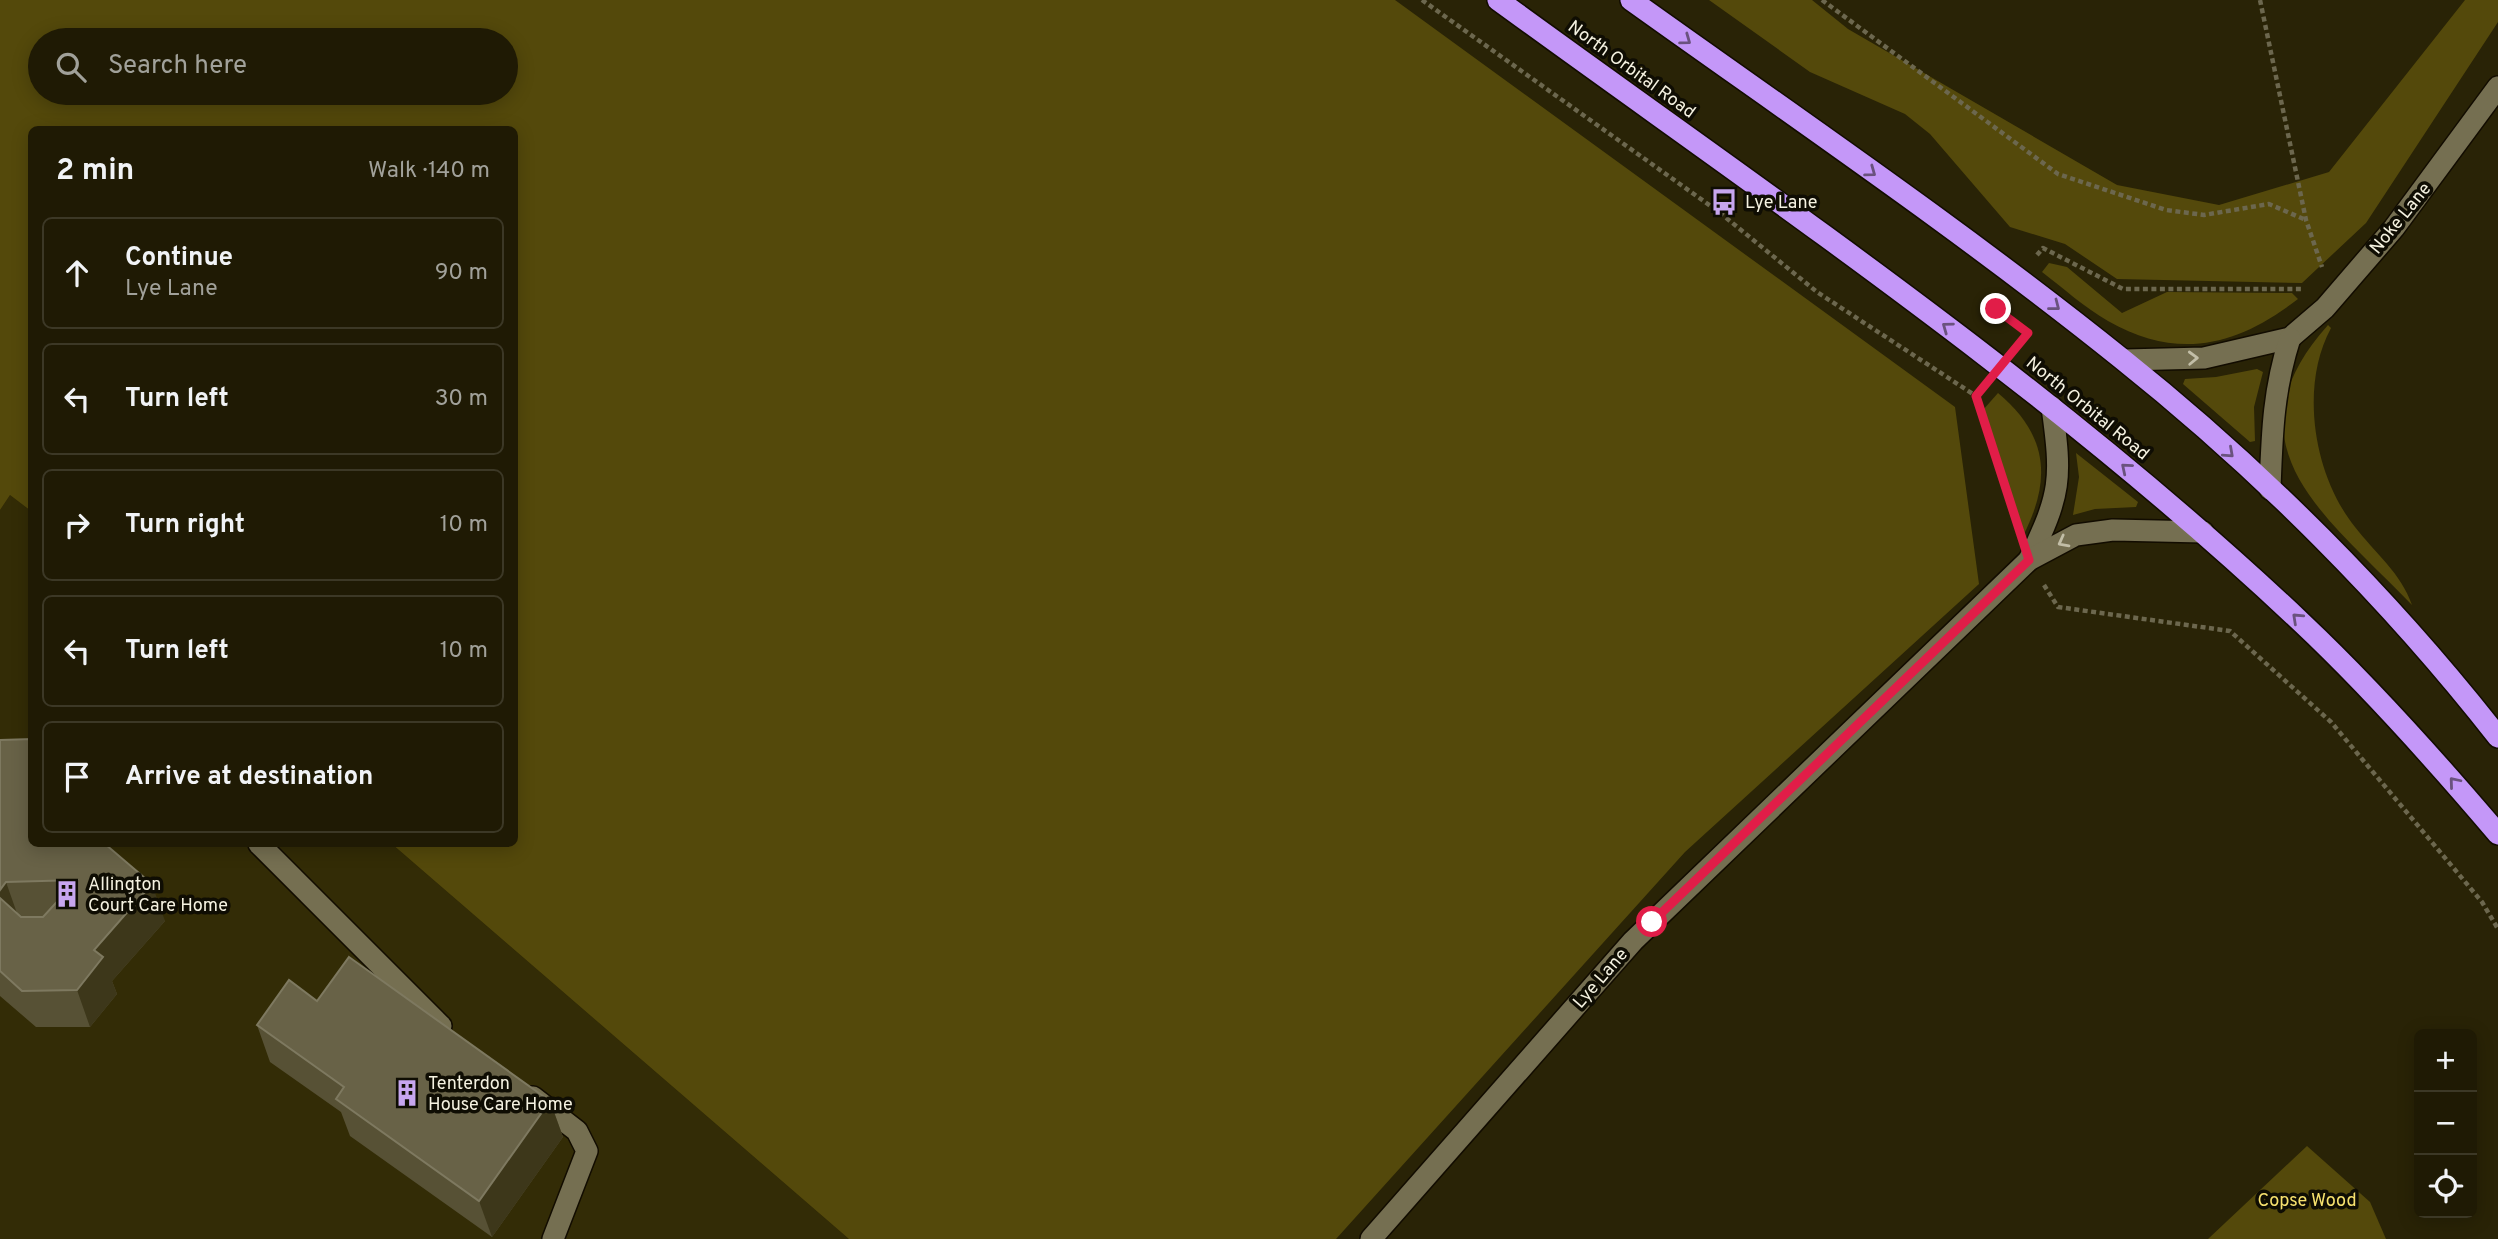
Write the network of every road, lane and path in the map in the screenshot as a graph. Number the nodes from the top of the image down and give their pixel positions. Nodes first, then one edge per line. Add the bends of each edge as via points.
1 (1422, 0) edge
2 (1497, 0) edge
3 (1631, 0) edge
4 (1822, 0) edge
5 (2260, 0) edge
6 (2498, 87) edge
7 (2306, 220) junction
8 (2323, 269) dead end
9 (2017, 277) junction
10 (2325, 308) junction
11 (2290, 338) junction
12 (2124, 360) junction
13 (2002, 368) junction
14 (1976, 396) junction
15 (2052, 407) junction
16 (2270, 489) junction
17 (2203, 532) junction
18 (2029, 560) junction
19 (2498, 737) edge
20 (2498, 834) edge
21 (262, 847) edge
22 (2498, 929) edge
23 (458, 1040) edge
24 (512, 1081) edge
25 (553, 1239) edge
26 (1371, 1239) edge

1 - 14 path via 1719,212 1817,292
13 -> 2 highway, North Orbital Road
3 -> 9 highway
4 - 7 path via 2057,174 2166,210 2204,215 2269,204
5 - 7 path
6 - 10 street, Noke Lane via 2393,228
7 - 8 path
9 - 10 path via 2043,248 2123,289 2305,289
9 -> 12 highway
9 - 13 path via 1996,309 2028,333
10 - 11 street, Noke Lane
12 -> 11 street, Noke Lane via 2204,358
11 - 16 street via 2277,377 2272,414
12 -> 16 highway
13 - 14 path
13 - 15 highway, North Orbital Road
14 - 18 path
17 -> 15 highway, North Orbital Road
15 - 18 street, Lye Lane via 2060,470 2057,495
16 - 19 highway via 2356,575
17 -> 18 street, Lye Lane via 2113,530 2076,535
20 -> 17 highway, North Orbital Road via 2369,689
18 - 22 path via 2058,607 2230,631 2331,722 2482,902
18 - 26 street, Lye Lane via 1633,941
21 - 23 street via 426,1015
24 - 25 street via 577,1131 587,1151

